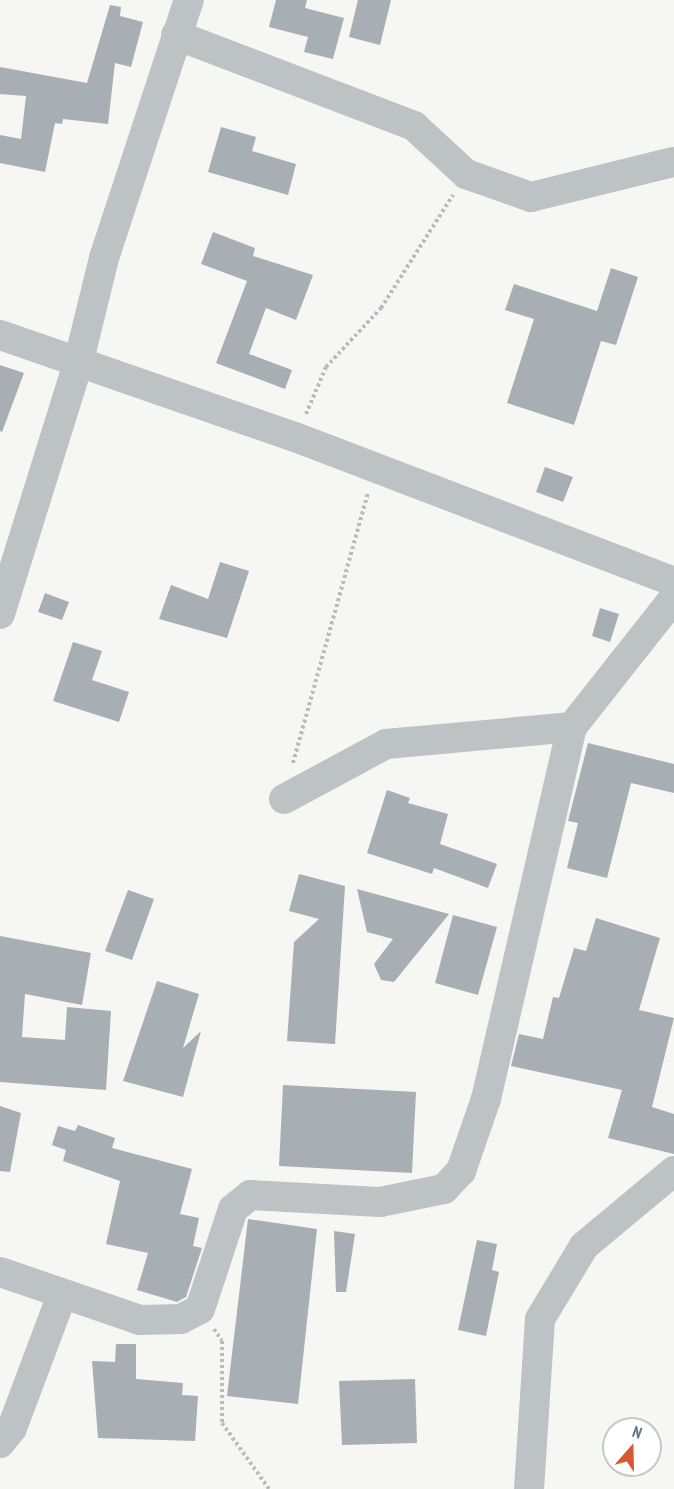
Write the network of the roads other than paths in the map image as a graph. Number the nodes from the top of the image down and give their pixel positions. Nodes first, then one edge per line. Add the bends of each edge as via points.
1 (180, 2) edge
2 (176, 35) junction
3 (674, 162) edge
4 (0, 335) edge
5 (79, 360) junction
6 (674, 582) edge
7 (674, 598) edge
8 (0, 614) edge
9 (572, 726) junction
10 (284, 799) road end
11 (674, 1171) edge
12 (0, 1272) edge
13 (62, 1295) junction
14 (0, 1443) edge
15 (530, 1489) edge

1 - 2 street
2 - 3 street via 414,126 466,174 531,197
2 - 5 street via 104,258
4 - 5 street
5 - 6 street via 295,437
5 - 8 street
7 - 9 street
9 - 10 street via 386,744
9 - 13 street via 486,1099 461,1171 444,1189 380,1202 250,1195 233,1209 200,1309 181,1319 140,1320
11 - 15 street via 584,1246 540,1318
12 - 13 street
13 - 14 street via 12,1428

